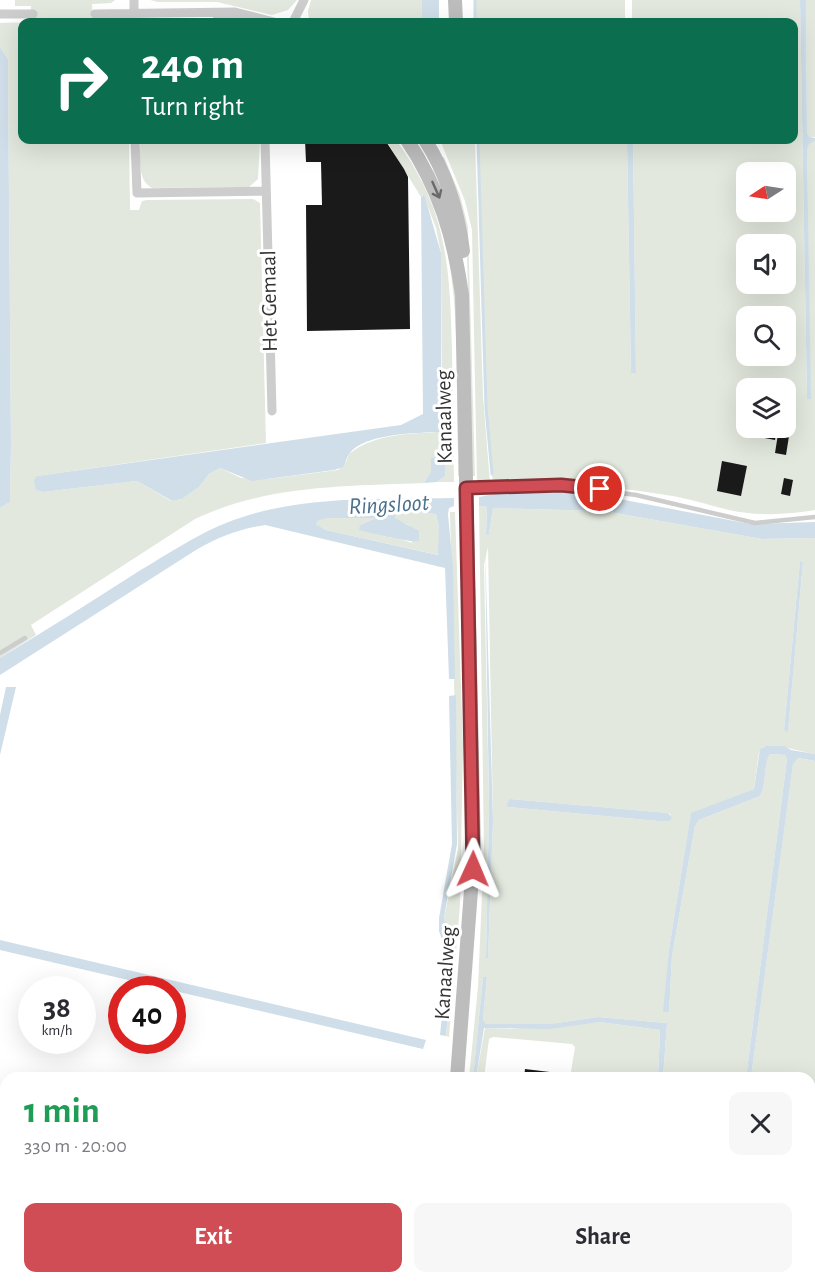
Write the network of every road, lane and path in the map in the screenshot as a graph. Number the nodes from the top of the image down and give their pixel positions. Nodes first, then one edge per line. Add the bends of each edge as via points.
1 (134, 0) edge
2 (304, 0) edge
3 (455, 0) edge
4 (214, 13) junction
5 (0, 14) edge
6 (33, 14) dead end
7 (95, 14) dead end
8 (134, 18) edge
9 (227, 18) edge
10 (258, 18) edge
11 (295, 18) edge
12 (456, 18) edge
13 (135, 144) edge
14 (265, 144) edge
15 (409, 144) edge
16 (427, 144) edge
17 (266, 190) junction
18 (462, 295) junction
19 (272, 411) dead end
20 (467, 490) junction
21 (815, 517) edge
22 (26, 638) dead end
23 (0, 653) edge
24 (457, 1072) edge

1 - 8 street
2 - 11 street
3 - 12 street
4 - 8 street
4 - 9 street
4 - 10 street via 235,12
5 - 6 street
7 - 8 street
13 - 17 street via 136,193
14 - 17 street, Het Gemaal
15 -> 18 street, Kanaalweg via 444,211
16 - 18 street, Kanaalweg via 442,169 458,217 464,266
17 - 19 street, Het Gemaal
18 - 20 street, Kanaalweg
20 - 21 lane via 561,485 636,495 755,523
20 - 24 street, Kanaalweg via 474,850
22 - 23 lane

